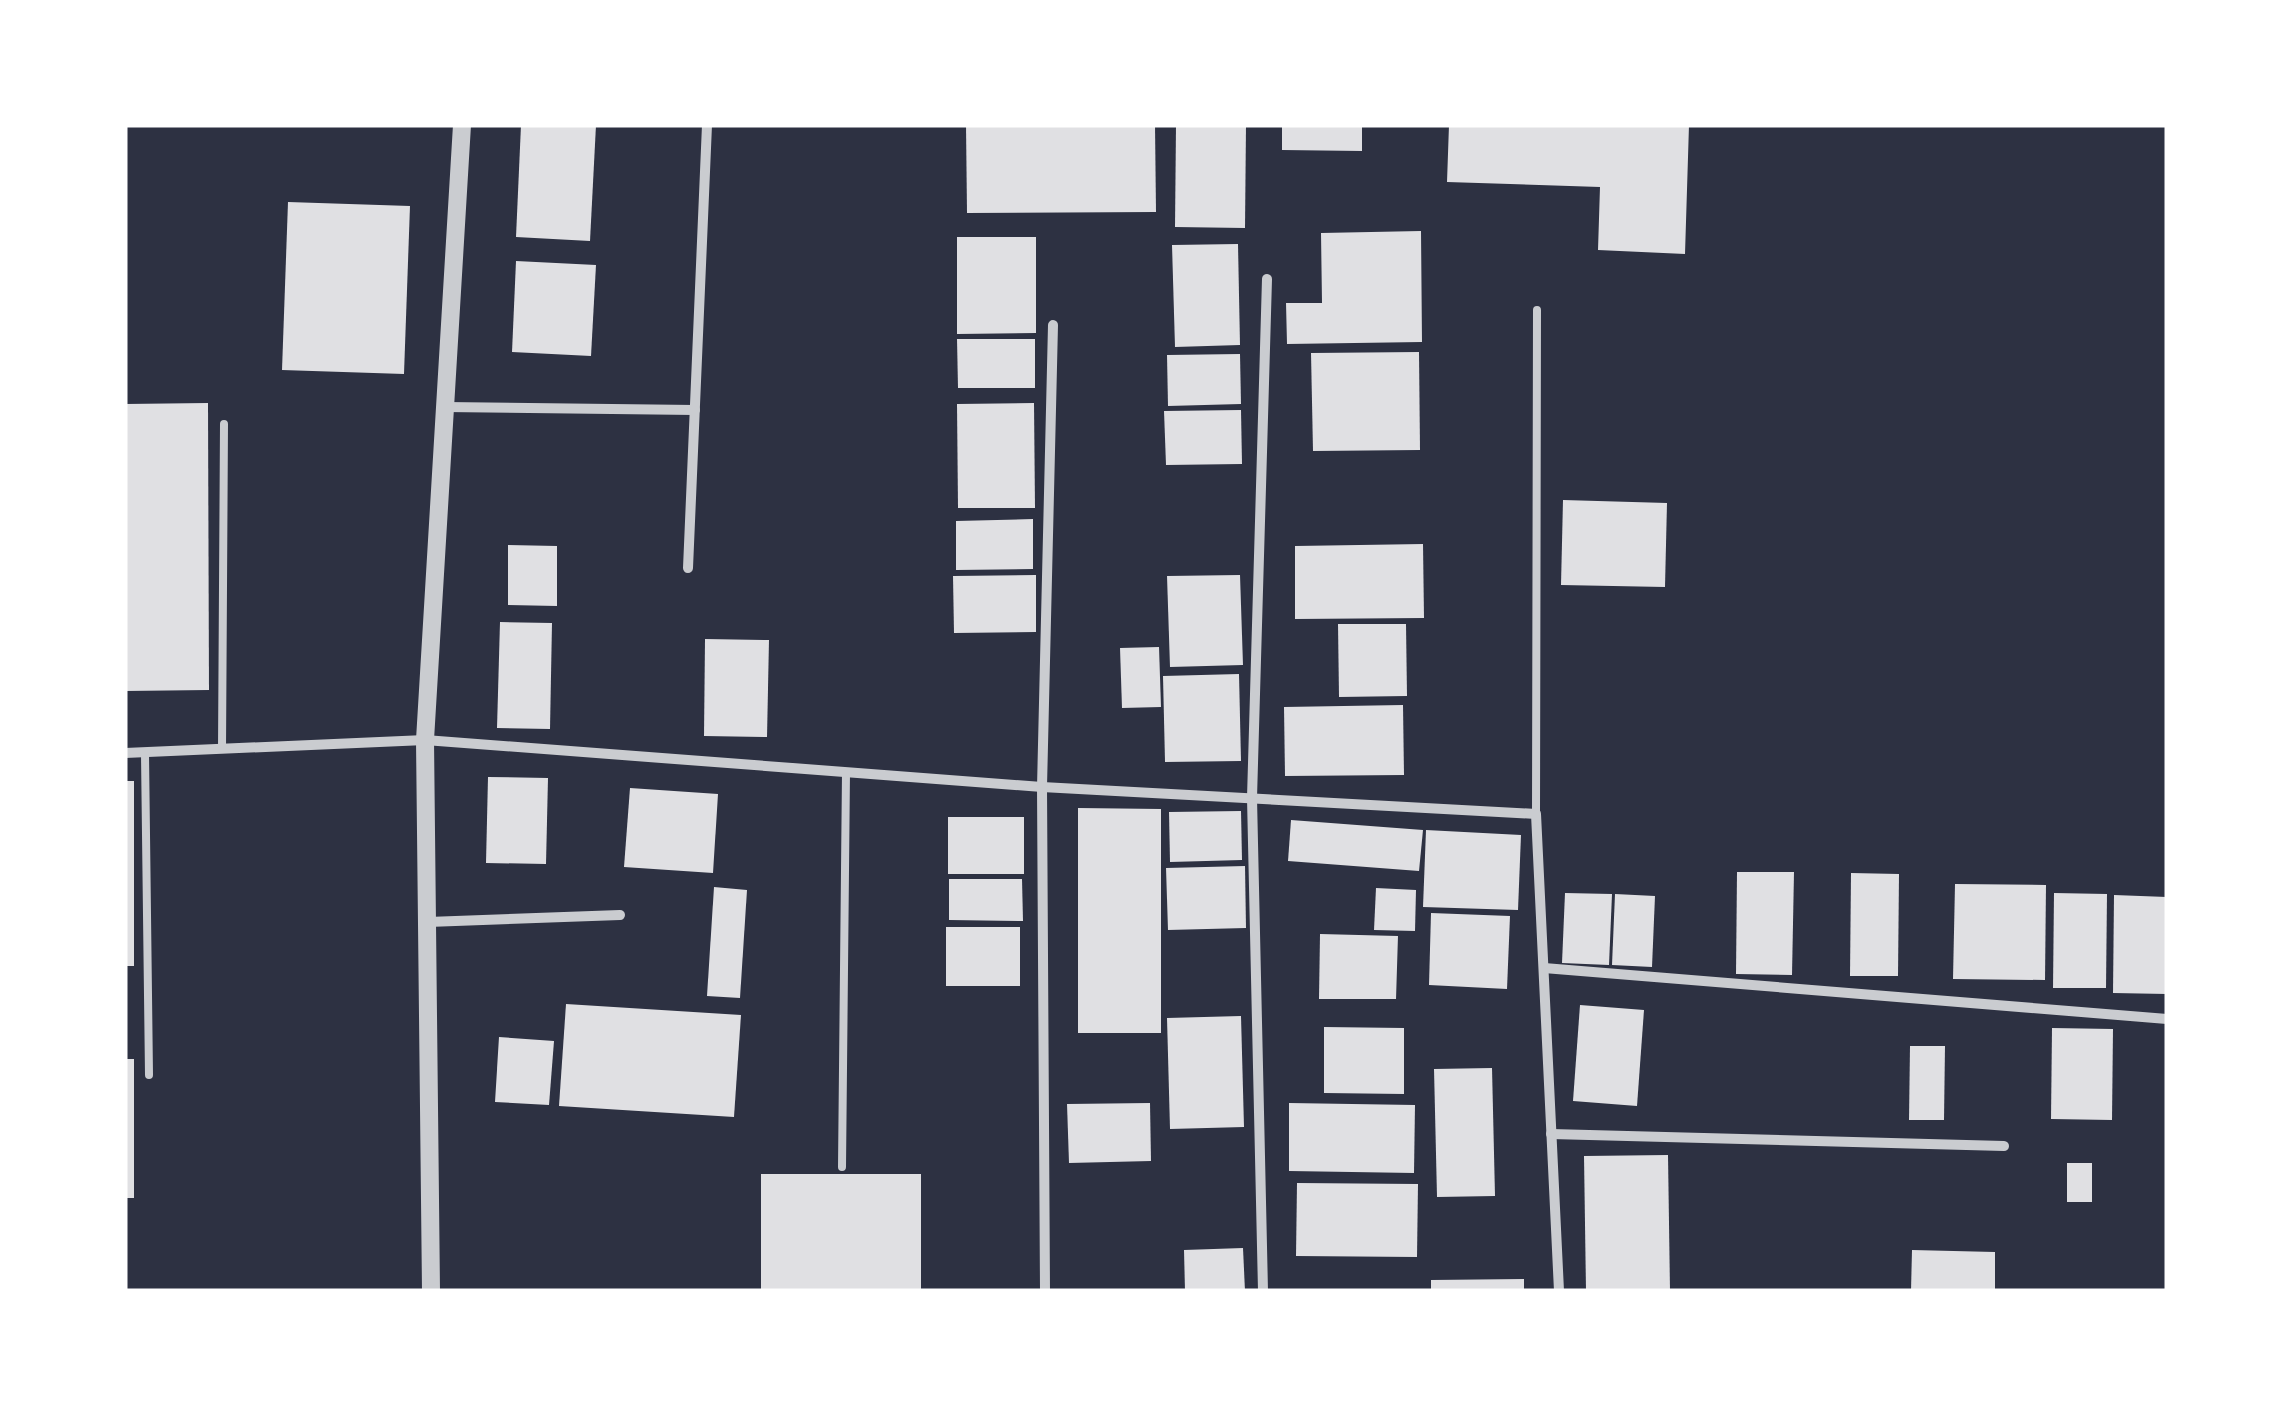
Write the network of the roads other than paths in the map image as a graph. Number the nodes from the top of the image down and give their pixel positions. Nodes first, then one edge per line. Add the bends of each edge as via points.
1 (462, 125) edge
2 (706, 125) edge
3 (1267, 278) dead end
4 (1538, 310) dead end
5 (1053, 325) dead end
6 (445, 407) junction
7 (694, 410) junction
8 (224, 424) dead end
9 (688, 568) dead end
10 (426, 740) junction
11 (222, 750) junction
12 (125, 753) edge
13 (145, 754) junction
14 (846, 772) junction
15 (1042, 787) junction
16 (1252, 798) junction
17 (1536, 814) junction
18 (620, 916) dead end
19 (428, 922) junction
20 (1544, 968) junction
21 (2167, 1020) edge
22 (150, 1075) dead end
23 (1552, 1134) junction
24 (2004, 1146) dead end
25 (842, 1167) dead end
26 (431, 1291) edge
27 (1045, 1291) edge
28 (1264, 1291) edge
29 (1559, 1291) edge

1 - 6 street
2 - 7 street
3 - 16 street
4 - 17 lane
5 - 15 street
6 - 7 street
6 - 10 street
7 - 9 street
8 - 11 lane
10 - 11 street
10 - 14 street
10 - 19 street
11 - 13 street
12 - 13 street
13 - 22 lane
14 - 15 street
14 - 25 lane
15 - 16 street
15 - 27 street
16 - 17 street
16 - 28 street
17 - 20 street
18 - 19 street
19 - 26 street
20 - 21 street
20 - 23 street
23 - 24 street
23 - 29 street

